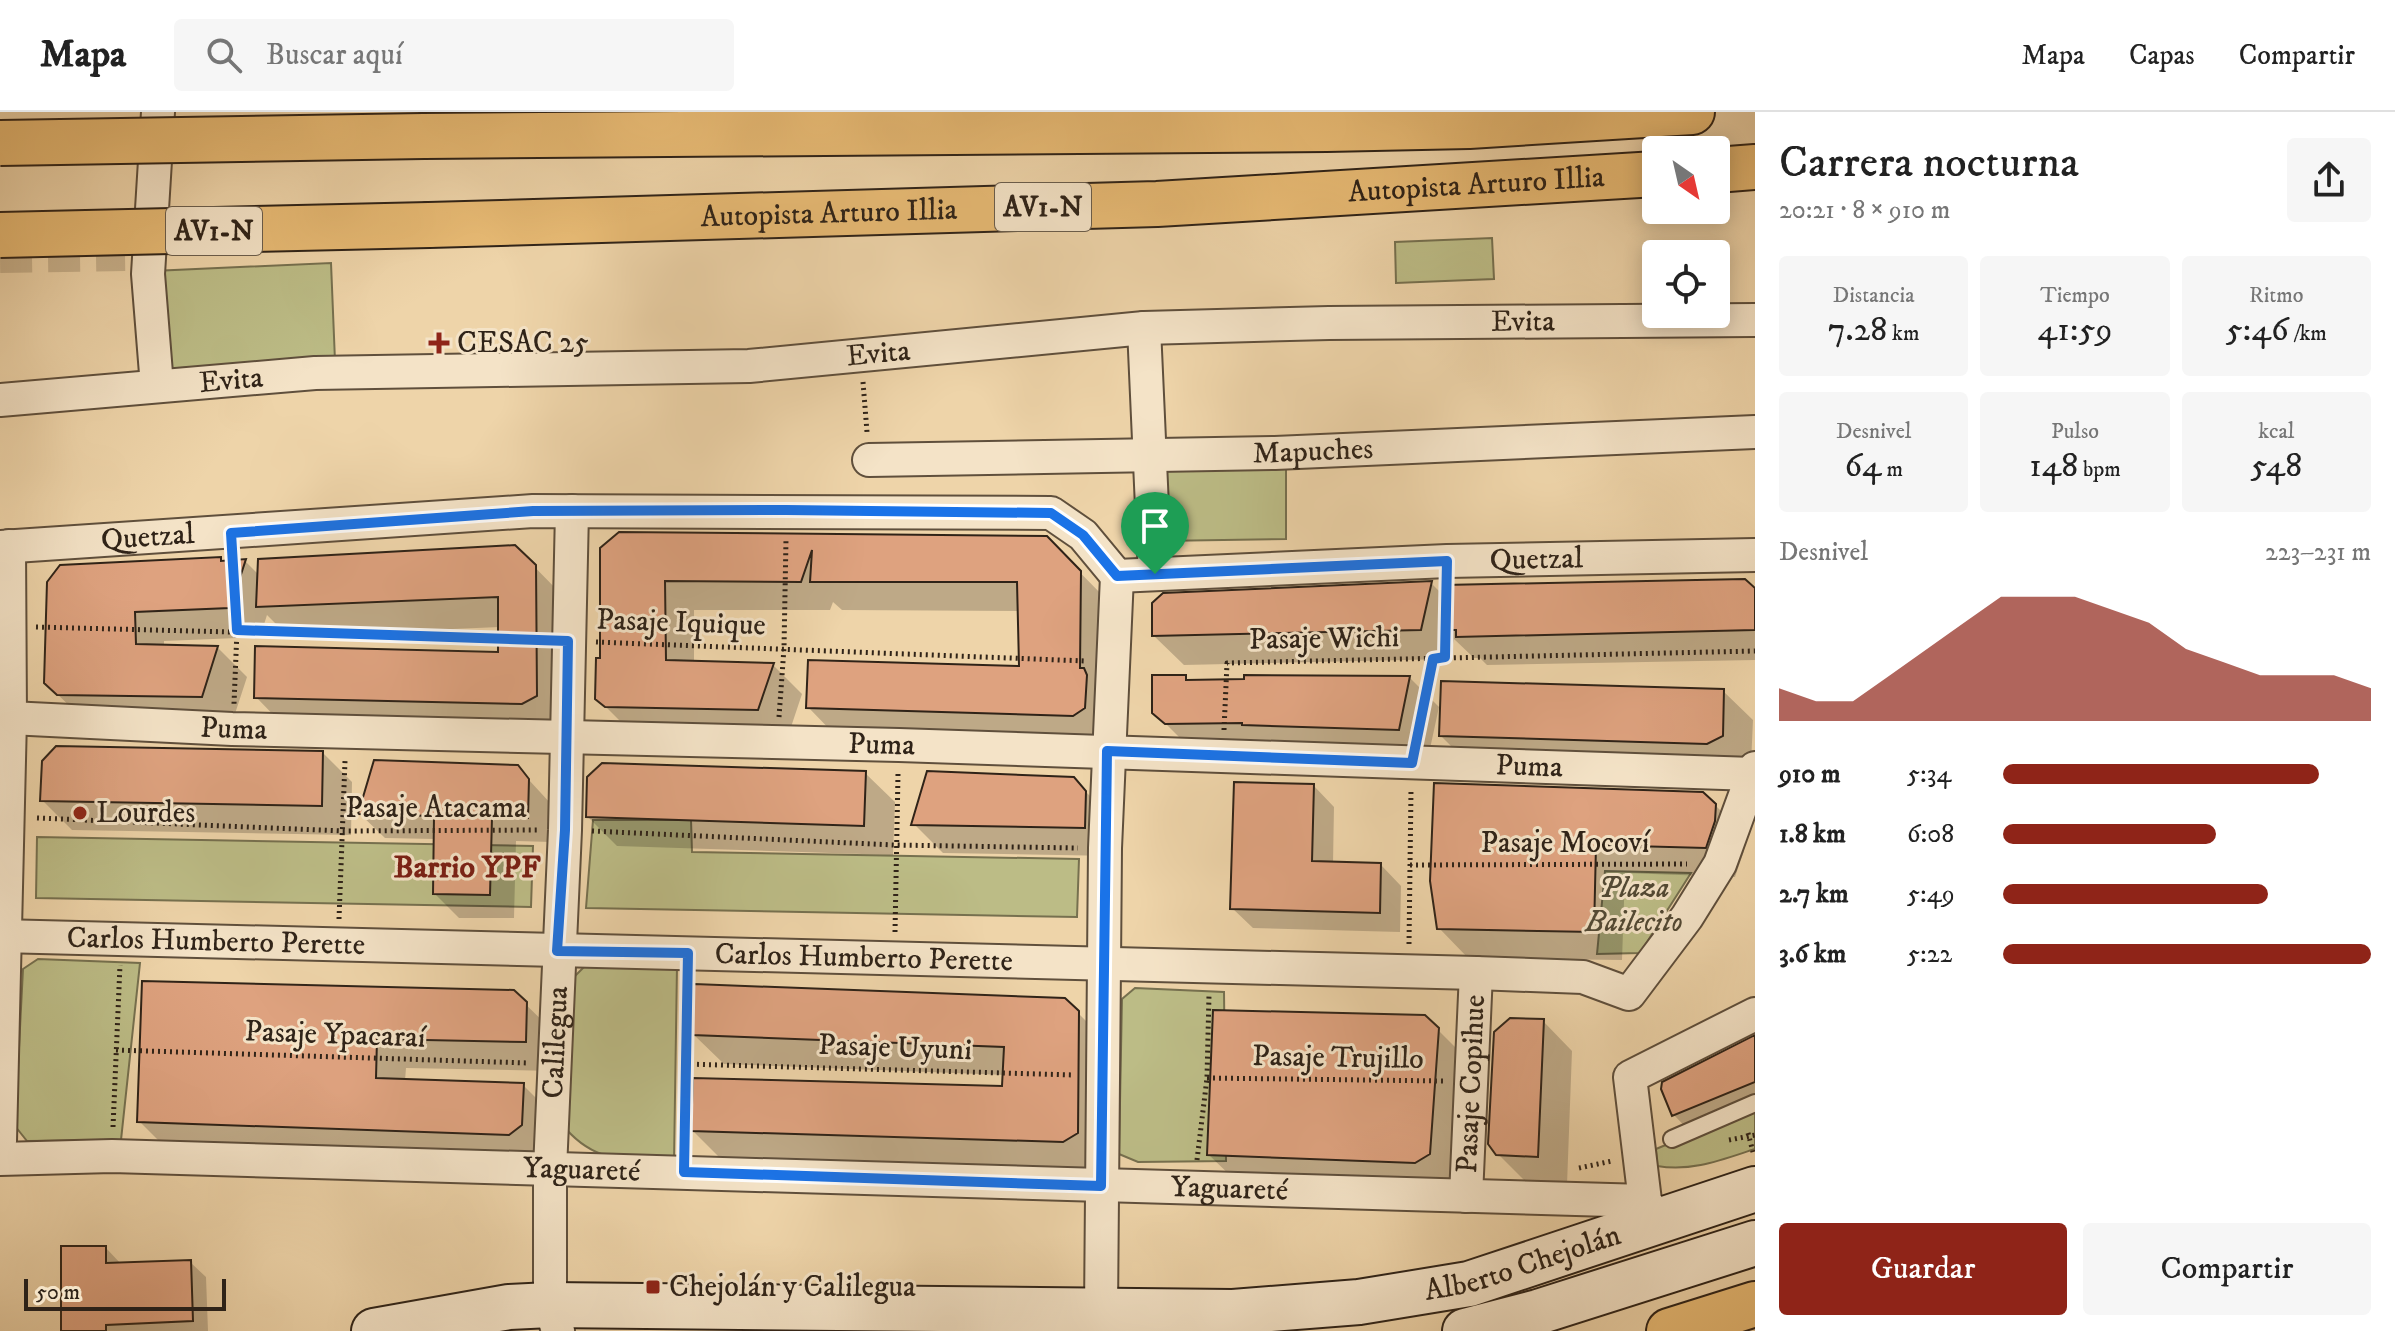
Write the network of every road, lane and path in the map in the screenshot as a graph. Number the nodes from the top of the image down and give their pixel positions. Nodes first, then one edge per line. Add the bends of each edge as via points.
1 (158, 112) edge
2 (1692, 112) edge
3 (0, 143) edge
4 (1755, 167) edge
5 (1730, 169) edge
6 (1642, 175) edge
7 (0, 235) edge
8 (1755, 320) edge
9 (1144, 328) junction
10 (861, 356) junction
11 (157, 386) junction
12 (0, 400) edge
13 (1755, 432) edge
14 (1148, 453) junction
15 (869, 460) joint
16 (786, 510) junction
17 (572, 511) junction
18 (231, 533) junction
19 (4, 546) edge
20 (1755, 555) edge
21 (1447, 561) junction
22 (1155, 574) junction
23 (1117, 576) junction
24 (9, 626) junction
25 (237, 630) junction
26 (568, 641) junction
27 (784, 648) junction
28 (1755, 651) edge
29 (1445, 657) junction
30 (1433, 659) junction
31 (1111, 663) junction
32 (10, 718) junction
33 (232, 729) junction
34 (346, 732) junction
35 (567, 736) junction
36 (776, 742) junction
37 (899, 745) junction
38 (1107, 751) junction
39 (1223, 756) junction
40 (1412, 763) junction
41 (1754, 771) edge
42 (8, 817) junction
43 (565, 830) junction
44 (342, 831) junction
45 (894, 845) junction
46 (1105, 848) junction
47 (1720, 864) junction
48 (1410, 865) junction
49 (339, 923) dead end
50 (895, 935) dead end
51 (2, 936) edge
52 (121, 938) junction
53 (557, 951) junction
54 (688, 953) junction
55 (1409, 953) dead end
56 (1105, 967) junction
57 (1209, 969) junction
58 (1476, 973) junction
59 (1755, 1014) edge
60 (116, 1050) junction
61 (554, 1064) junction
62 (685, 1064) junction
63 (1103, 1076) junction
64 (1207, 1078) junction
65 (1469, 1081) junction
66 (1755, 1103) edge
67 (1672, 1139) dead end
68 (0, 1141) edge
69 (112, 1156) junction
70 (0, 1159) edge
71 (550, 1169) junction
72 (684, 1172) junction
73 (1101, 1186) junction
74 (1193, 1189) junction
75 (1755, 1189) edge
76 (1466, 1196) junction
77 (1651, 1211) junction
78 (1755, 1243) edge
79 (1755, 1304) edge
80 (554, 1318) edge
81 (1098, 1321) edge
82 (374, 1331) edge
83 (1465, 1331) edge
84 (1669, 1331) edge

1 - 11 street via 148,274
2 - 3 highway, Autopista Arturo Illia, bridge via 1327,129
4 - 5 highway
6 - 7 highway, Autopista Arturo Illia / AV1-N, bridge via 1157,204
8 - 9 street, Evita
9 - 10 street, Evita
9 - 14 street
10 - 11 street, Evita via 749,366 315,373
10 - 15 path
11 - 12 street, Evita
13 - 14 street, Mapuches via 1275,453
14 - 15 street, Mapuches
14 - 22 street
16 - 17 street, Quetzal
16 - 23 street, Quetzal via 1051,513 1083,535
16 - 27 path
17 - 18 street, Quetzal
17 - 26 street, Calilegua
18 - 19 street, Quetzal
18 - 25 path
19 - 24 street
20 - 21 street, Quetzal
21 - 22 street, Quetzal
21 - 29 path
22 - 23 street, Quetzal
23 - 31 street
24 - 25 path, Pasaje Iquique
24 - 32 street
25 - 26 path, Pasaje Iquique
25 - 33 path
26 - 27 path, Pasaje Iquique
26 - 35 street, Calilegua
27 - 31 path, Pasaje Iquique
27 - 36 path
28 - 29 path, Pasaje Wichi
29 - 30 path, Pasaje Wichi
30 - 39 path, Pasaje Wichi via 1227,663
30 - 40 path
31 - 38 street
32 - 33 street, Puma
32 - 42 street
33 - 34 street, Puma
34 - 35 street, Puma
34 - 44 path
35 - 36 street, Puma
35 - 43 street, Calilegua
36 - 37 street, Puma
37 - 38 street, Puma
37 - 45 path
38 - 39 street, Puma
38 - 46 street
39 - 40 street, Puma
40 - 41 street, Puma
40 - 48 path
41 - 47 street
42 - 44 path, Pasaje Atacama
42 - 51 street
43 - 44 path, Pasaje Atacama
43 - 45 path, Pasaje Atacama
43 - 53 street, Calilegua
44 - 49 path
45 - 46 path, Pasaje Atacama
45 - 50 path
46 - 56 street
47 - 48 path, Pasaje Mocoví
47 - 58 street, Carlos Humberto Perette via 1629,994 1583,977
48 - 55 path
51 - 52 street, Carlos Humberto Perette
51 - 68 street
52 - 53 street, Carlos Humberto Perette
52 - 60 path
53 - 54 street, Carlos Humberto Perette
53 - 61 street, Calilegua
54 - 56 street, Carlos Humberto Perette
54 - 62 path
56 - 57 street, Carlos Humberto Perette
56 - 63 street
57 - 58 street, Carlos Humberto Perette
57 - 64 path
58 - 65 street, Pasaje Copihue
59 - 77 street via 1630,1077
60 - 61 path, Pasaje Ypacaraí
60 - 69 path
61 - 71 street, Calilegua
62 - 63 path, Pasaje Uyuni
62 - 72 path
63 - 73 street
64 - 65 path, Pasaje Trujillo
64 - 74 path
65 - 76 street, Pasaje Copihue
66 - 67 lane
69 - 70 street, Yaguareté
69 - 71 street, Yaguareté
71 - 72 street, Yaguareté
71 - 80 street, Calilegua
72 - 73 street, Yaguareté
73 - 74 street, Yaguareté
73 - 81 street
74 - 76 street, Yaguareté
75 - 77 street, Alberto Chejolán
76 - 77 street, Yaguareté
77 - 81 street, Alberto Chejolán via 1469,1284 1409,1296
78 - 83 street
79 - 84 highway
80 - 81 street, Alberto Chejolán
80 - 82 street, Alberto Chejolán via 509,1307

